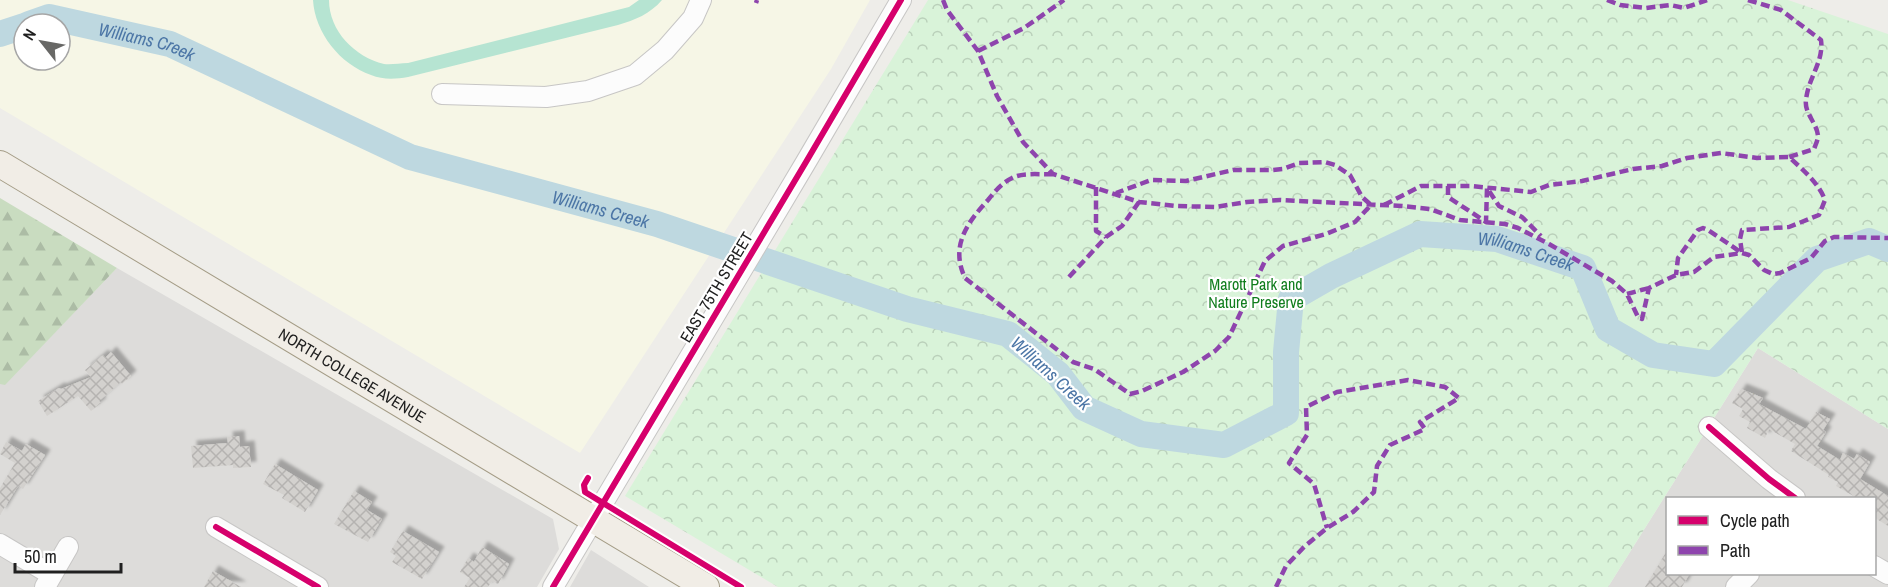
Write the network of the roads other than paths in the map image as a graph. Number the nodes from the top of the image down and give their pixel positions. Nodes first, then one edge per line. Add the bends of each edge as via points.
1 (701, 0) edge
2 (901, 0) edge
3 (442, 94) dead end
4 (0, 164) edge
5 (1709, 427) dead end
6 (1794, 497) edge
7 (592, 519) junction
8 (216, 526) dead end
9 (0, 544) edge
10 (68, 547) dead end
11 (1747, 575) edge
12 (48, 581) edge
13 (318, 587) edge
14 (553, 587) edge
15 (706, 587) edge
16 (1736, 587) edge

1 - 3 street via 693,18 665,50 635,75 588,91 546,97
2 - 7 street, EAST 75TH STREET
4 - 7 main road, NORTH COLLEGE AVENUE
5 - 6 street
7 - 14 street, EAST 75TH STREET
7 - 15 main road, NORTH COLLEGE AVENUE
8 - 13 street
9 - 12 street
10 - 12 street
11 - 16 street

